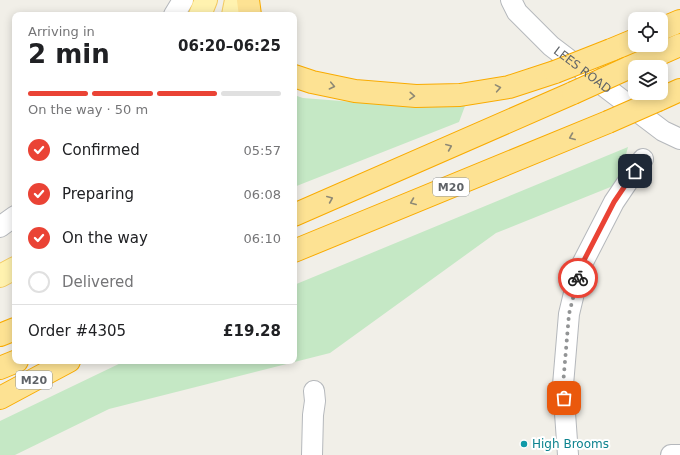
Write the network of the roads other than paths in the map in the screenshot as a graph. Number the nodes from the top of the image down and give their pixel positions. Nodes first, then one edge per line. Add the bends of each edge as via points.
1 (183, 0) edge
2 (206, 0) edge
3 (236, 0) edge
4 (248, 0) edge
5 (511, 0) edge
6 (176, 12) edge
7 (201, 12) edge
8 (234, 12) edge
9 (250, 12) edge
10 (680, 21) edge
11 (668, 26) edge
12 (628, 43) edge
13 (680, 45) edge
14 (297, 77) edge
15 (680, 90) edge
16 (672, 135) edge
17 (643, 159) dead end
18 (297, 214) edge
19 (12, 218) edge
20 (0, 227) edge
21 (297, 250) edge
22 (12, 270) edge
23 (0, 276) edge
24 (12, 330) edge
25 (0, 334) edge
26 (12, 363) edge
27 (63, 364) edge
28 (0, 368) edge
29 (314, 392) dead end
30 (0, 398) edge
31 (312, 455) edge
32 (568, 455) edge
33 (671, 455) edge
34 (680, 455) edge

1 - 6 street
2 - 7 main road
3 - 8 main road
4 - 9 highway
5 - 16 street, LEES ROAD via 517,12 550,46
10 - 11 highway
14 -> 12 highway, bridge via 355,91 416,96 460,95 509,87
18 -> 13 highway, bridge
15 -> 21 highway, M20, bridge
17 - 32 street via 614,202 580,268 569,314 563,385
19 - 20 street
22 - 23 main road
24 - 25 highway
26 - 28 highway, M20
27 - 30 highway, M20
29 - 31 street
33 - 34 street

